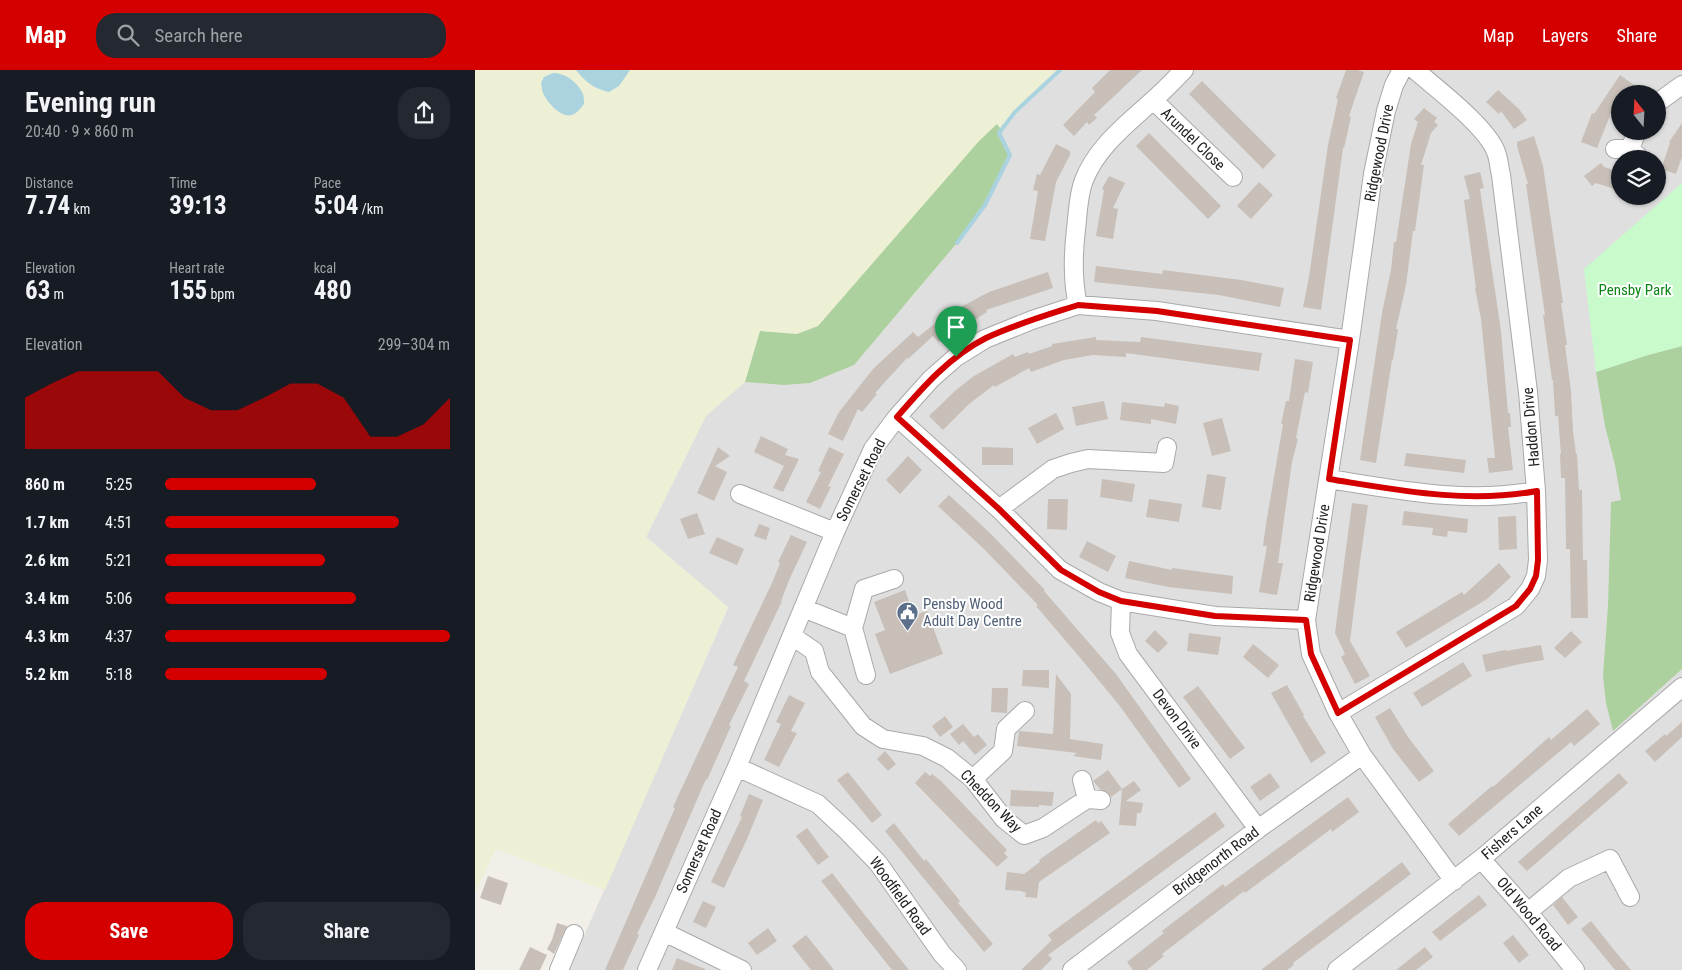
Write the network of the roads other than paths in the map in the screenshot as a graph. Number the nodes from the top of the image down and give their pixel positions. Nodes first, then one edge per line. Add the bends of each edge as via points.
1 (1184, 70) edge
2 (1402, 70) edge
3 (1415, 70) edge
4 (1682, 85) edge
5 (1666, 97) edge
6 (1153, 100) junction
7 (1233, 177) dead end
8 (1078, 305) junction
9 (1350, 340) junction
10 (897, 417) junction
11 (1167, 448) dead end
12 (1329, 479) junction
13 (1537, 491) junction
14 (739, 494) dead end
15 (999, 509) junction
16 (835, 532) junction
17 (894, 579) dead end
18 (1121, 601) junction
19 (803, 608) junction
20 (1306, 620) junction
21 (853, 628) junction
22 (791, 636) junction
23 (866, 675) dead end
24 (1682, 687) edge
25 (1025, 711) dead end
26 (1338, 713) junction
27 (1362, 755) junction
28 (737, 766) junction
29 (973, 779) junction
30 (1082, 780) dead end
31 (1258, 829) junction
32 (1481, 859) junction
33 (1454, 882) junction
34 (1630, 897) dead end
35 (1529, 912) junction
36 (664, 932) junction
37 (574, 934) dead end
38 (559, 970) edge
39 (647, 970) edge
40 (741, 970) edge
41 (957, 970) edge
42 (1072, 970) edge
43 (1337, 970) edge
44 (1575, 970) edge

1 - 6 street
2 - 9 street, Ridgewood Drive via 1386,111 1373,174
3 - 13 street, Haddon Drive via 1478,125 1496,152 1527,382
4 - 5 street
6 - 7 street, Arundel Close
6 - 8 street via 1114,136 1085,179 1073,248
8 - 9 street, Somerset Road via 1157,311
8 - 10 street, Somerset Road via 985,339 956,357 931,379
9 - 12 street, Ridgewood Drive
10 - 15 street
10 - 16 street, Somerset Road via 873,449
11 - 15 street via 1165,463 1088,459 1053,469
12 - 13 street via 1460,497
12 - 20 street, Ridgewood Drive
13 - 26 street, Haddon Drive via 1536,576 1516,606
14 - 16 street
15 - 18 street via 1061,570
16 - 19 street, Somerset Road
17 - 21 street via 864,589
18 - 20 street via 1215,616
18 - 31 street, Devon Drive via 1120,633 1129,654
19 - 21 street
19 - 22 street, Somerset Road
20 - 26 street, Ridgewood Drive via 1311,654
21 - 23 street
22 - 28 street, Somerset Road
22 - 29 street, Cheddon Way via 814,651 820,672 863,726 883,738 923,746 947,758
24 - 32 street, Fishers Lane
25 - 29 street via 1006,729 1003,751
26 - 27 street, Ridgewood Drive
27 - 31 street, Bridgenorth Road
27 - 33 street, Ridgewood Drive
28 - 36 street, Somerset Road
28 - 41 street, Woodfield Road via 818,804 878,863 942,954
29 - 30 street, Cheddon Way via 1004,819 1024,835 1094,800
31 - 42 street, Bridgenorth Road
32 - 33 street, Fishers Lane
32 - 35 street, Old Wood Road
33 - 43 street, Fishers Lane
34 - 35 street via 1611,858 1569,878
35 - 44 street, Old Wood Road
36 - 39 street, Somerset Road
36 - 40 street
37 - 38 street

